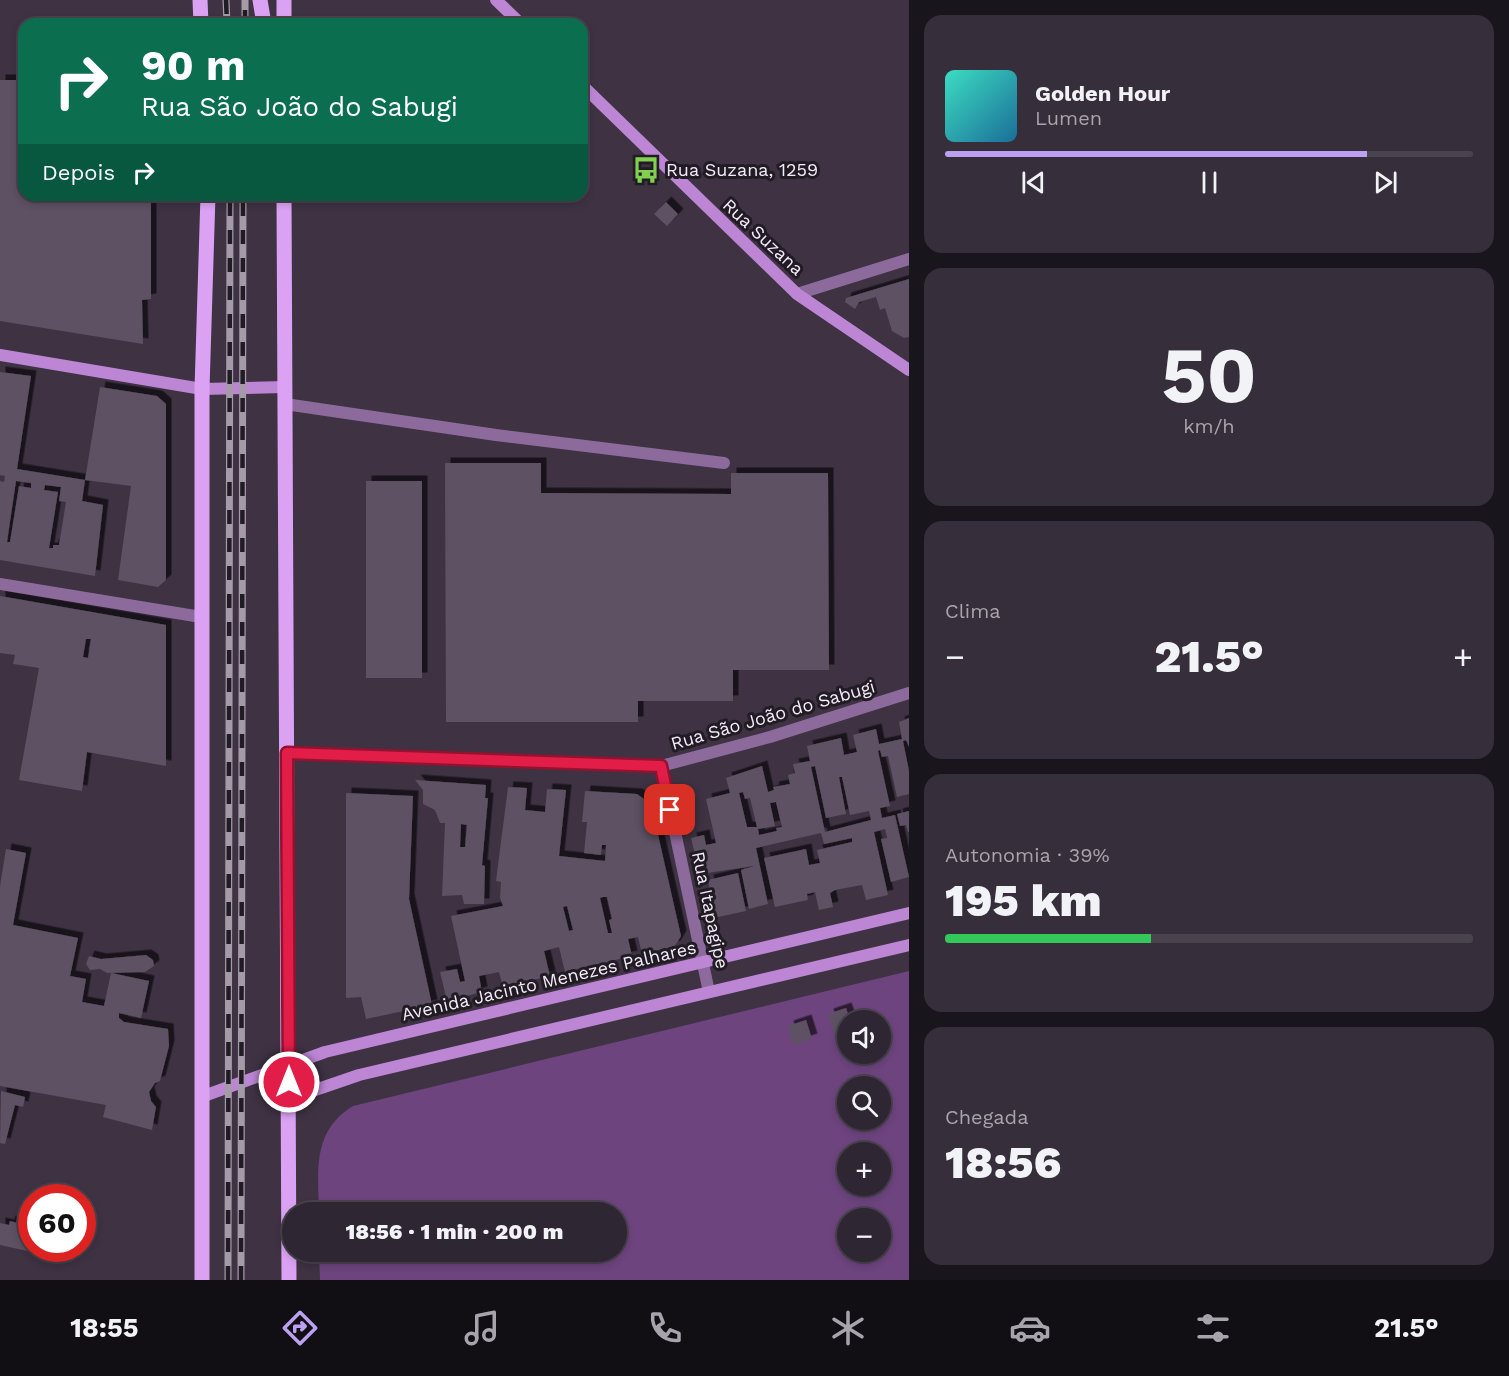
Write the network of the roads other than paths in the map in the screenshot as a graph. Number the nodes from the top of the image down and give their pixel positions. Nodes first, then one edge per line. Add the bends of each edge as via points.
1 (200, 0) edge
2 (260, 0) edge
3 (284, 0) edge
4 (496, 0) edge
5 (201, 18) edge
6 (263, 18) edge
7 (284, 18) edge
8 (514, 18) edge
9 (588, 91) edge
10 (208, 201) edge
11 (284, 201) edge
12 (909, 259) edge
13 (796, 294) junction
14 (0, 355) edge
15 (909, 370) edge
16 (285, 387) junction
17 (202, 388) junction
18 (285, 404) junction
19 (724, 463) dead end
20 (0, 584) edge
21 (201, 617) junction
22 (909, 693) edge
23 (287, 753) junction
24 (661, 766) junction
25 (909, 913) edge
26 (909, 945) edge
27 (703, 963) junction
28 (709, 992) junction
29 (289, 1066) junction
30 (201, 1098) junction
31 (289, 1099) junction
32 (202, 1280) edge
33 (289, 1280) edge

1 - 5 main road
2 - 6 main road
3 - 7 main road
4 - 8 main road
9 - 13 main road, Rua Suzana
10 - 17 main road
11 - 16 main road
12 - 13 street
13 - 15 main road, Rua Suzana
14 - 17 main road
16 - 17 main road
16 - 18 main road
17 - 21 main road
18 - 19 street
18 - 23 main road
20 - 21 street
21 - 30 main road
22 - 24 street, Rua São João do Sabugi
23 - 24 street, Rua São João do Sabugi
23 - 29 main road
24 - 27 street, Rua Itapagipe
25 - 27 main road, Avenida Jacinto Menezes Palhares
26 - 28 main road
27 - 28 street, Rua Itapagipe
27 - 29 main road, Avenida Jacinto Menezes Palhares via 337,1049
28 - 31 main road via 359,1075
29 - 30 main road, Avenida Jacinto Menezes Palhares
29 - 31 main road
30 - 32 main road
31 - 33 main road

